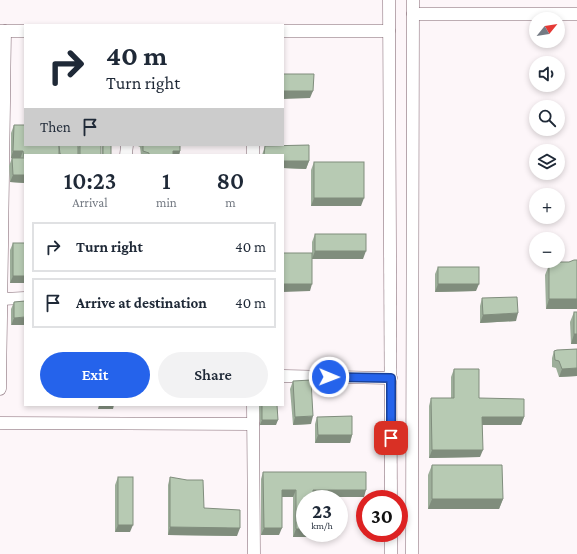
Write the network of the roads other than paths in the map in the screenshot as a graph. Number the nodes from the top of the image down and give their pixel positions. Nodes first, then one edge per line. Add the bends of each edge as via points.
1 (389, 0) edge
2 (413, 0) edge
3 (413, 14) junction
4 (577, 14) edge
5 (3, 31) edge
6 (24, 31) edge
7 (284, 31) edge
8 (389, 31) junction
9 (24, 298) edge
10 (1, 299) junction
11 (284, 376) edge
12 (391, 378) junction
13 (0, 389) edge
14 (253, 406) edge
15 (0, 423) edge
16 (253, 424) junction
17 (391, 490) edge
18 (391, 542) edge
19 (254, 554) edge
20 (391, 554) edge
21 (412, 554) edge

1 - 8 street
2 - 3 street
3 - 4 street
3 - 21 street
5 - 6 street
5 - 10 street
7 - 8 street
8 - 12 street
9 - 10 street
10 - 13 street
11 - 12 street
12 - 17 street
14 - 16 street
15 - 16 street
16 - 19 street
18 - 20 street

